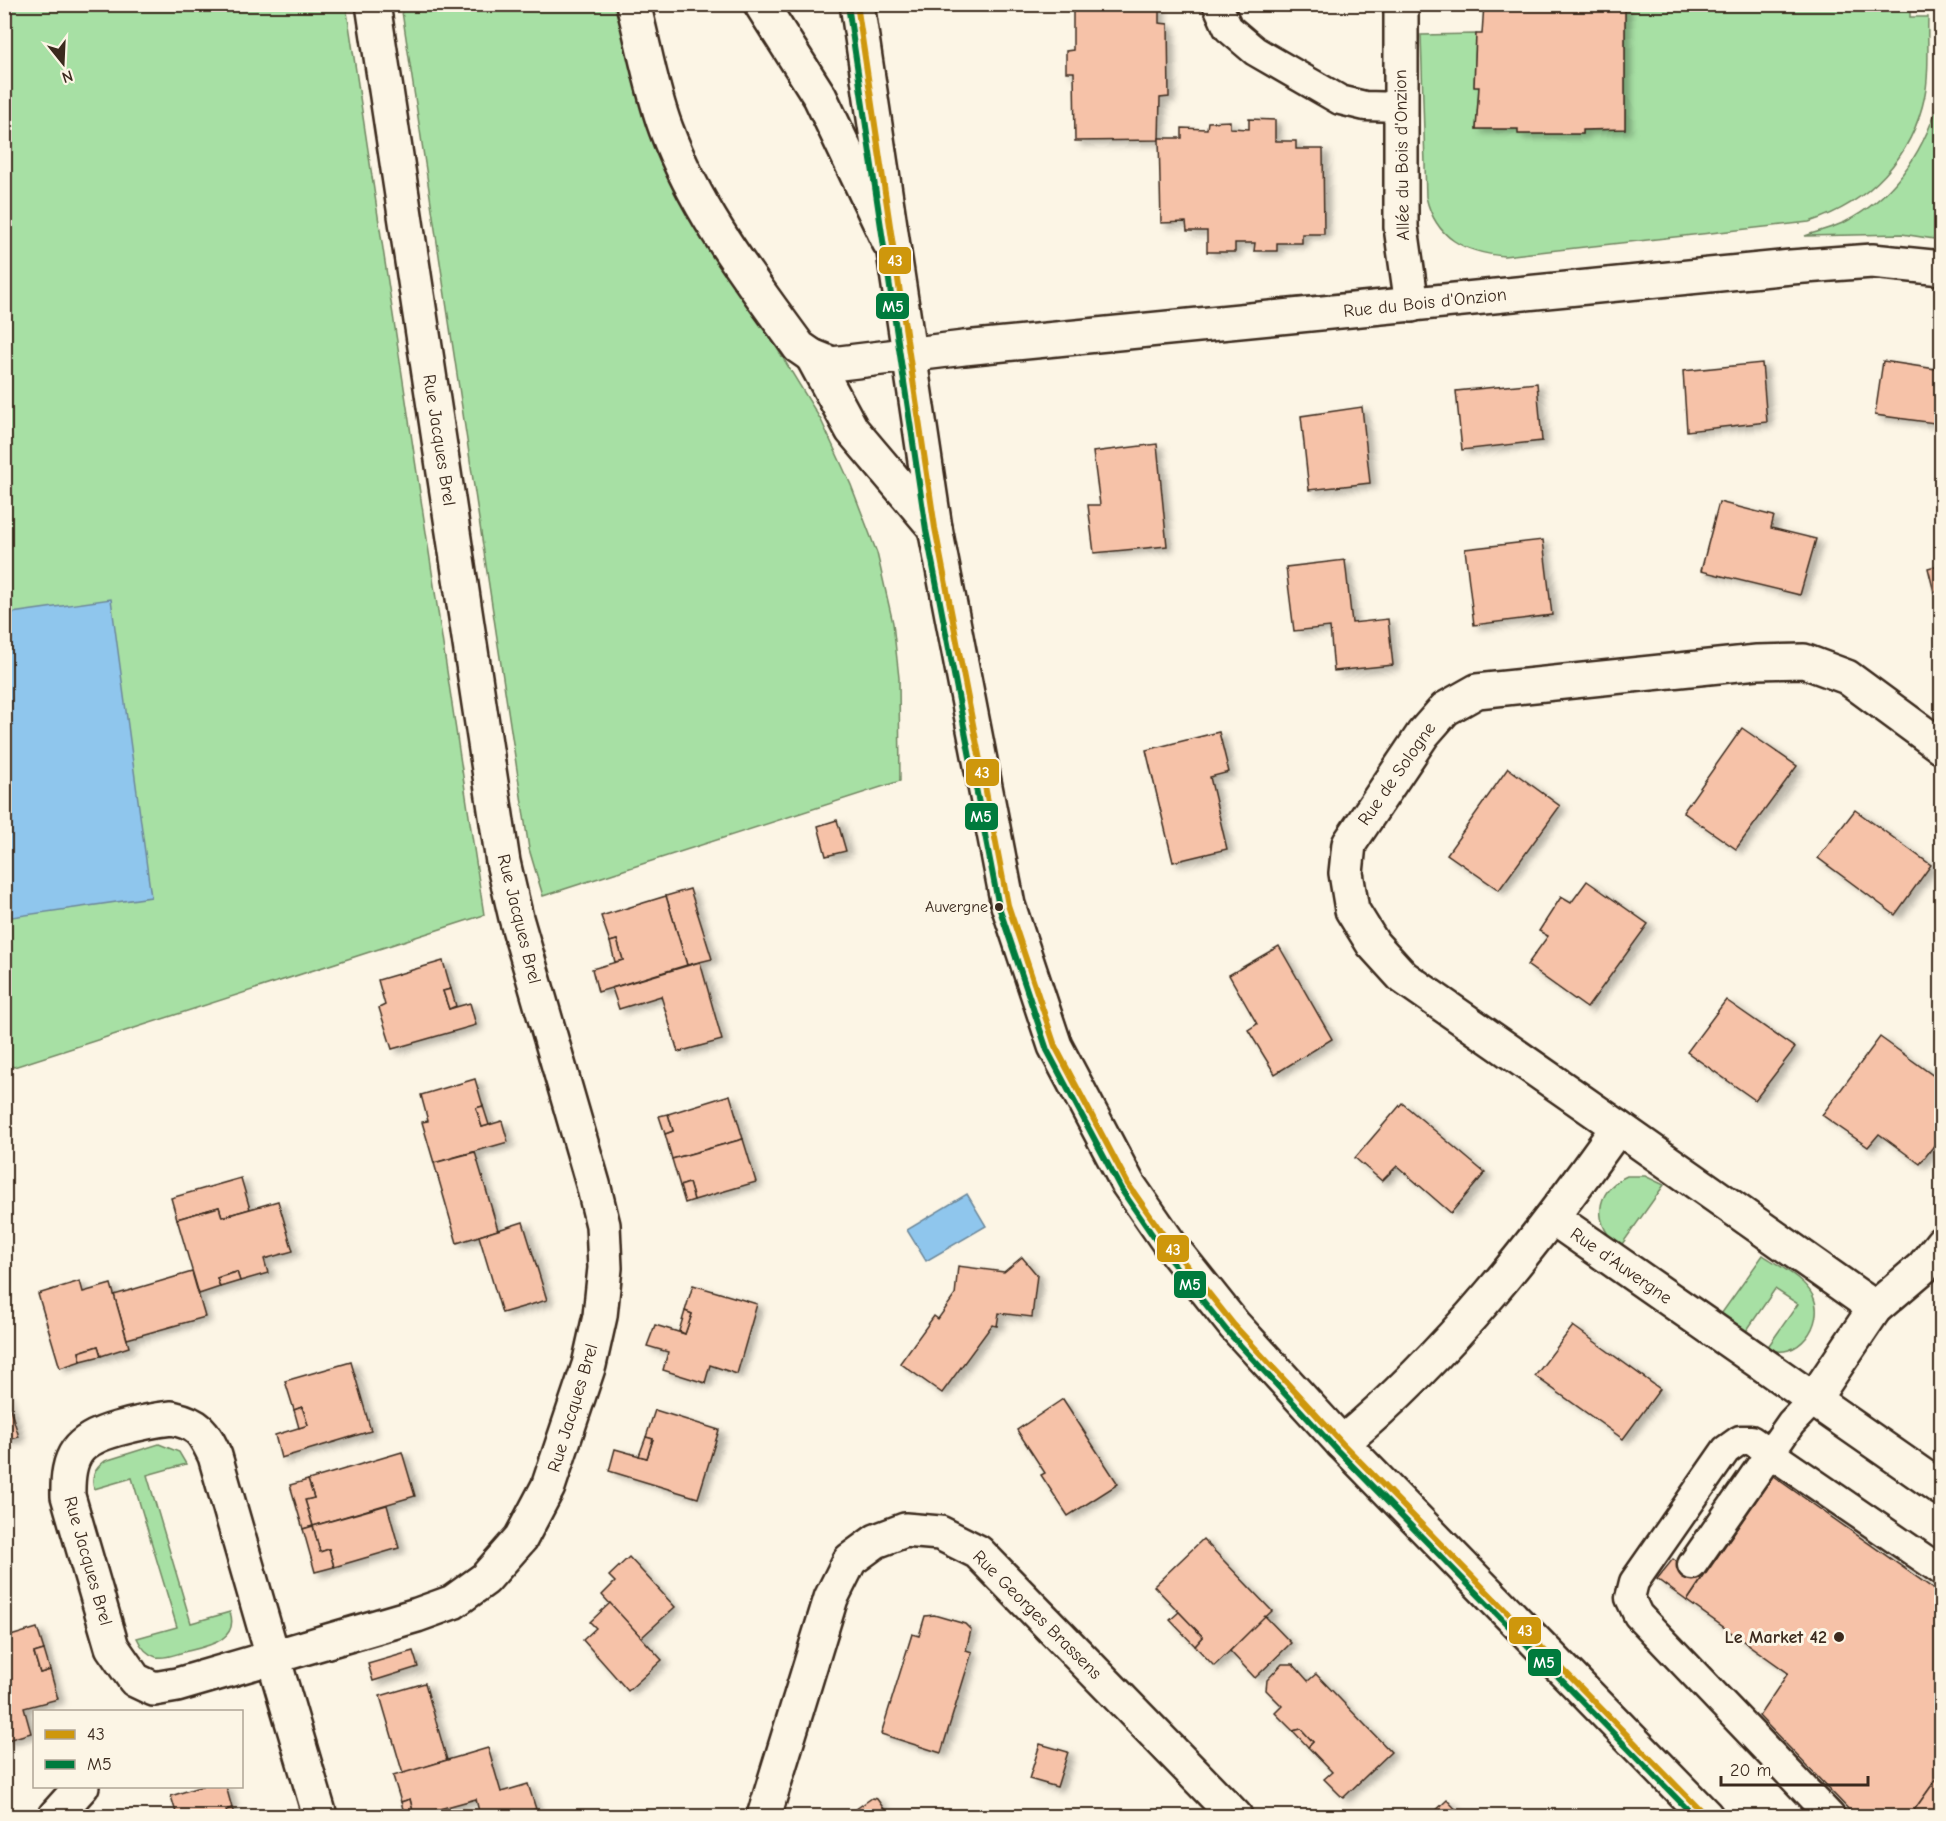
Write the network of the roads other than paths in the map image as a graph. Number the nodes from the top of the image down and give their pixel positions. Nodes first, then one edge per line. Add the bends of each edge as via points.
1 (373, 4) edge
2 (633, 4) edge
3 (761, 4) edge
4 (856, 4) edge
5 (1217, 4) edge
6 (1401, 4) edge
7 (1400, 107) junction
8 (895, 254) junction
9 (1941, 268) edge
10 (1412, 305) junction
11 (812, 356) junction
12 (910, 356) junction
13 (935, 528) junction
14 (1941, 747) edge
15 (1618, 1127) junction
16 (1553, 1218) junction
17 (1941, 1243) edge
18 (1875, 1308) junction
19 (1813, 1400) junction
20 (1342, 1443) junction
21 (1770, 1453) junction
22 (1941, 1489) edge
23 (1692, 1565) dead end
24 (1941, 1571) edge
25 (273, 1657) junction
26 (148, 1700) edge
27 (80, 1788) edge
28 (55, 1816) edge
29 (320, 1816) edge
30 (764, 1816) edge
31 (1235, 1816) edge
32 (1706, 1816) edge
33 (1830, 1816) edge

1 - 25 street, Rue Jacques Brel via 503,862 593,1184 603,1226 605,1268 589,1365 548,1487 521,1538 485,1579 453,1602
2 - 11 street via 665,126 684,172 737,263 798,347
3 - 8 street via 820,97
4 - 8 street
5 - 7 lane via 1228,28 1255,51 1340,100 1365,106
6 - 7 street, Allée du Bois d'Onzion
7 - 10 street, Allée du Bois d'Onzion via 1401,227
8 - 12 street
9 - 10 street, Rue du Bois d'Onzion via 1860,262
10 - 12 street, Rue du Bois d'Onzion
11 - 12 street, Rue du Bois d'Onzion via 832,364
11 - 13 street via 852,430
12 - 13 street
13 - 20 street via 1008,906 1055,1046 1128,1184 1171,1246 1234,1325
14 - 15 street, Rue de Sologne via 1847,678 1804,661 1757,662 1477,691 1445,708 1349,844 1346,873 1353,910 1372,944 1403,977
15 - 16 street
15 - 18 street, Rue de Sologne
16 - 19 street, Rue d'Auvergne
16 - 20 street, Rue d'Auvergne via 1430,1362
17 - 18 street via 1923,1267
18 - 19 street
19 - 21 lane via 1801,1410
19 - 22 street, Rue d'Auvergne
20 - 32 street
21 - 23 lane
21 - 24 lane
21 - 33 lane via 1751,1440 1740,1440 1726,1450 1634,1582 1630,1598 1638,1615
25 - 26 street, Rue Jacques Brel via 177,1685
25 - 26 street, Rue Jacques Brel via 215,1456 205,1436 193,1423 172,1418 92,1436 71,1461 68,1497 112,1647
25 - 29 street, Rue Jacques Brel
27 - 28 street
30 - 31 street, Rue Georges Brassens via 831,1598 850,1560 876,1541 905,1530 940,1533 978,1552

